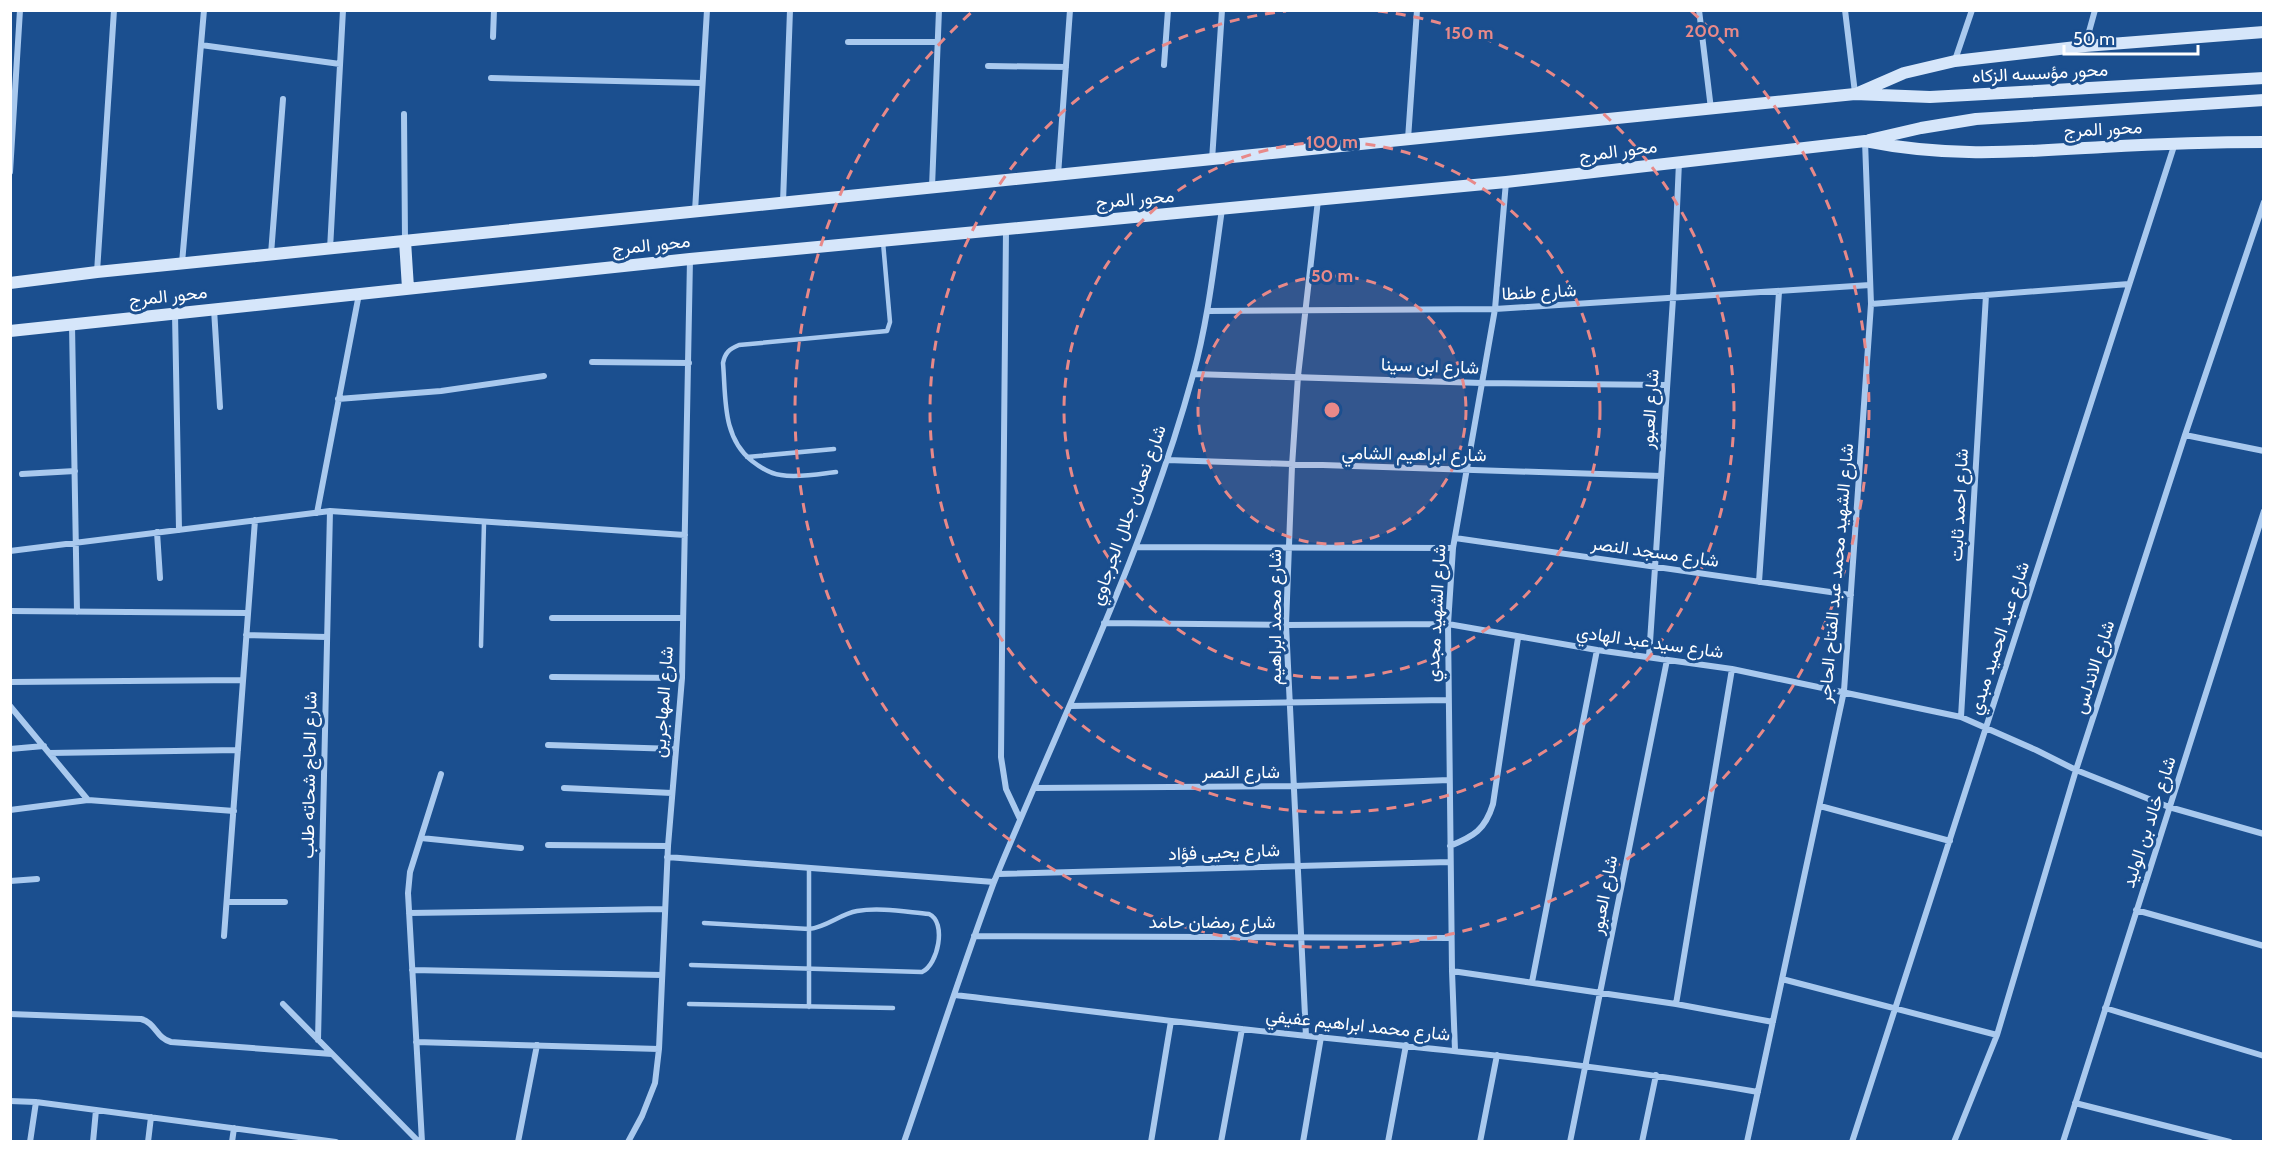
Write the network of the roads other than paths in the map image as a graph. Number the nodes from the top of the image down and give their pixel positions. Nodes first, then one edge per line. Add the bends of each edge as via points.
1 (20, 10) edge
2 (114, 10) edge
3 (204, 10) edge
4 (343, 10) edge
5 (494, 10) edge
6 (707, 10) edge
7 (790, 10) edge
8 (939, 10) edge
9 (1070, 10) edge
10 (1167, 10) edge
11 (1222, 10) edge
12 (1418, 10) edge
13 (1699, 10) edge
14 (1845, 10) edge
15 (1972, 10) edge
16 (2095, 10) edge
17 (2264, 33) edge
18 (10, 34) edge
19 (19, 35) junction
20 (493, 37) dead end
21 (848, 42) dead end
22 (938, 42) junction
23 (201, 45) junction
24 (2085, 46) junction
25 (1955, 61) junction
26 (340, 64) junction
27 (1164, 65) dead end
28 (988, 66) dead end
29 (1066, 67) junction
30 (491, 78) dead end
31 (2264, 78) edge
32 (701, 83) junction
33 (1855, 94) junction
34 (284, 99) dead end
35 (2264, 100) edge
36 (1711, 110) junction
37 (404, 114) dead end
38 (1408, 140) junction
39 (1865, 141) junction
40 (2264, 142) edge
41 (2175, 143) junction
42 (1212, 160) junction
43 (1679, 162) junction
44 (10, 172) edge
45 (1058, 175) junction
46 (1506, 182) junction
47 (932, 188) junction
48 (1318, 200) junction
49 (2264, 202) edge
50 (783, 203) junction
51 (1222, 209) junction
52 (695, 211) junction
53 (1006, 229) junction
54 (405, 241) junction
55 (883, 241) junction
56 (330, 249) junction
57 (271, 255) junction
58 (690, 259) junction
59 (182, 263) junction
60 (96, 272) junction
61 (10, 283) edge
62 (2129, 284) junction
63 (1870, 285) junction
64 (408, 288) junction
65 (1779, 292) junction
66 (359, 293) junction
67 (1986, 295) junction
68 (1673, 299) junction
69 (1871, 304) junction
70 (214, 309) junction
71 (1495, 309) junction
72 (1208, 311) junction
73 (1306, 311) junction
74 (175, 313) junction
75 (72, 325) junction
76 (10, 331) edge
77 (592, 362) dead end
78 (689, 363) junction
79 (1194, 374) junction
80 (544, 376) dead end
81 (1298, 376) junction
82 (1482, 383) junction
83 (1666, 385) junction
84 (338, 399) junction
85 (220, 407) dead end
86 (2185, 435) junction
87 (834, 449) dead end
88 (2264, 451) edge
89 (747, 457) junction
90 (1167, 460) junction
91 (1292, 466) junction
92 (1467, 470) junction
93 (75, 471) junction
94 (836, 472) dead end
95 (22, 474) dead end
96 (1661, 476) junction
97 (330, 511) junction
98 (2264, 511) edge
99 (317, 513) junction
100 (255, 520) junction
101 (484, 522) junction
102 (179, 530) junction
103 (157, 532) junction
104 (684, 535) junction
105 (1455, 538) junction
106 (76, 543) junction
107 (1290, 546) junction
108 (1136, 547) junction
109 (1453, 548) junction
110 (10, 551) edge
111 (1655, 567) junction
112 (160, 578) dead end
113 (1759, 582) junction
114 (1851, 595) junction
115 (10, 611) edge
116 (77, 612) junction
117 (248, 613) junction
118 (552, 618) dead end
119 (683, 618) junction
120 (1104, 623) junction
121 (1448, 624) junction
122 (1286, 625) junction
123 (246, 635) junction
124 (327, 637) junction
125 (1518, 638) junction
126 (481, 646) dead end
127 (1597, 650) junction
128 (1649, 657) junction
129 (1667, 660) junction
130 (1732, 669) junction
131 (552, 677) dead end
132 (682, 678) junction
133 (243, 680) junction
134 (10, 682) edge
135 (1844, 692) junction
136 (1448, 700) junction
137 (1290, 703) junction
138 (10, 706) edge
139 (1070, 706) junction
140 (1961, 717) junction
141 (1986, 728) junction
142 (44, 746) junction
143 (548, 746) dead end
144 (10, 749) edge
145 (676, 749) junction
146 (238, 750) junction
147 (49, 753) junction
148 (2076, 770) junction
149 (441, 774) dead end
150 (1449, 780) junction
151 (1294, 786) junction
152 (564, 788) dead end
153 (1034, 788) junction
154 (672, 794) junction
155 (88, 800) junction
156 (1820, 806) junction
157 (2169, 807) junction
158 (10, 810) edge
159 (234, 811) junction
160 (1020, 819) junction
161 (2263, 832) edge
162 (421, 838) junction
163 (1950, 841) junction
164 (548, 845) dead end
165 (668, 846) junction
166 (1450, 846) junction
167 (520, 848) dead end
168 (667, 857) junction
169 (1450, 862) junction
170 (1298, 865) junction
171 (809, 868) junction
172 (998, 874) junction
173 (37, 879) dead end
174 (10, 881) edge
175 (994, 882) junction
176 (227, 902) junction
177 (285, 902) dead end
178 (664, 909) junction
179 (2136, 910) junction
180 (408, 913) junction
181 (704, 923) dead end
182 (809, 930) junction
183 (224, 936) dead end
184 (974, 936) junction
185 (1301, 937) junction
186 (1451, 938) junction
187 (2264, 946) edge
188 (691, 965) dead end
189 (809, 969) junction
190 (412, 970) junction
191 (1452, 971) junction
192 (662, 975) junction
193 (1782, 979) junction
194 (1532, 982) junction
195 (1600, 993) junction
196 (955, 995) junction
197 (283, 1004) dead end
198 (689, 1004) dead end
199 (1676, 1004) junction
200 (809, 1007) junction
201 (1896, 1007) junction
202 (892, 1008) dead end
203 (2105, 1008) junction
204 (10, 1014) edge
205 (1171, 1021) junction
206 (1773, 1022) junction
207 (1242, 1029) junction
208 (1996, 1035) junction
209 (1306, 1036) junction
210 (1321, 1037) junction
211 (318, 1040) junction
212 (416, 1042) junction
213 (537, 1045) junction
214 (1406, 1045) junction
215 (659, 1049) junction
216 (1455, 1050) junction
217 (332, 1054) junction
218 (1497, 1054) junction
219 (2264, 1056) edge
220 (1585, 1065) junction
221 (1656, 1075) junction
222 (1758, 1092) junction
223 (10, 1101) edge
224 (36, 1102) junction
225 (2075, 1103) junction
226 (96, 1110) junction
227 (151, 1117) junction
228 (234, 1128) junction
229 (286, 1138) edge
230 (30, 1142) edge
231 (93, 1142) edge
232 (148, 1142) edge
233 (232, 1142) edge
234 (336, 1142) edge
235 (420, 1142) edge
236 (518, 1142) edge
237 (628, 1142) edge
238 (904, 1142) edge
239 (1151, 1142) edge
240 (1221, 1142) edge
241 (1303, 1142) edge
242 (1388, 1142) edge
243 (1480, 1142) edge
244 (1570, 1142) edge
245 (1642, 1142) edge
246 (1747, 1142) edge
247 (1852, 1142) edge
248 (1954, 1142) edge
249 (2062, 1142) edge
250 (2230, 1142) edge

1 - 19 street
2 - 60 street
3 - 23 street
4 - 26 street
5 - 20 street
6 - 32 street
7 - 50 street
8 - 22 street
9 - 29 street
10 - 27 street
11 - 42 street
12 - 38 street
13 - 36 street
14 - 33 street
15 - 25 street
16 - 24 street
17 - 24 main road
18 - 19 street
19 - 44 street
21 - 22 street
22 - 47 street
23 - 26 street
23 - 59 street
24 - 25 main road
25 - 33 main road via 1904,74
26 - 56 street
28 - 29 street
29 - 45 street
30 - 32 street
31 - 33 main road, محور مؤسسه الزكاه via 1930,97
32 - 52 street
33 - 36 main road, محور المرج
34 - 57 street
35 - 39 main road via 2004,117 1948,123
36 - 38 main road, محور المرج
37 - 54 street
38 - 42 main road, محور المرج
39 - 41 main road, محور المرج via 1962,153
39 - 43 main road, محور المرج
39 - 63 street, شارع الشهيد محمد عبد الفتاح الحاجر
40 - 41 main road, محور المرج
41 - 62 street, شارع عبد الحميد مبدي
42 - 45 main road, محور المرج
43 - 46 main road, محور المرج
43 - 68 street, شارع العبور
45 - 47 main road, محور المرج
46 - 48 main road, محور المرج
46 - 71 street, شارع الشهيد مجدي
47 - 50 main road, محور المرج
48 - 51 main road, محور المرج
48 - 73 street, شارع محمد ابراهيم
49 - 86 street, شارع الاندلس
50 - 52 main road, محور المرج
51 - 53 main road, محور المرج
51 - 72 street, شارع نعمان جلال الجرجاوي
52 - 54 main road, محور المرج
53 - 55 main road, محور المرج
53 - 160 street via 1001,757 1006,789
54 - 56 main road, محور المرج
54 - 64 main road
55 - 58 main road, محور المرج
55 - 89 lane via 890,322 887,331 739,345 725,355 729,423 732,436
56 - 57 main road, محور المرج
57 - 59 main road, محور المرج
58 - 64 main road, محور المرج
58 - 78 street, شارع المهاجرين
59 - 60 main road, محور المرج
60 - 61 main road, محور المرج
62 - 67 street
62 - 141 street, شارع عبد الحميد مبدي
63 - 65 street, شارع طنطا
63 - 69 street, شارع الشهيد محمد عبد الفتاح الحاجر
64 - 66 main road, محور المرج
65 - 68 street, شارع طنطا
65 - 113 street
66 - 70 main road, محور المرج
66 - 84 street
67 - 69 street
67 - 140 street, شارع احمد ثابت
68 - 71 street, شارع طنطا
68 - 83 street, شارع العبور
69 - 114 street, شارع الشهيد محمد عبد الفتاح الحاجر
70 - 74 main road, محور المرج
70 - 85 street
71 - 73 street, شارع طنطا
71 - 82 street, شارع الشهيد مجدي
72 - 73 street, شارع طنطا
72 - 79 street, شارع نعمان جلال الجرجاوي
73 - 81 street, شارع محمد ابراهيم
74 - 75 main road, محور المرج
74 - 102 street
75 - 76 main road, محور المرج
75 - 93 street
77 - 78 street
78 - 104 street, شارع المهاجرين
79 - 81 street, شارع ابن سينا
79 - 90 street, شارع نعمان جلال الجرجاوي
80 - 84 street via 441,391
81 - 82 street, شارع ابن سينا
81 - 91 street, شارع محمد ابراهيم
82 - 83 street, شارع ابن سينا
82 - 92 street, شارع الشهيد مجدي
83 - 96 street, شارع العبور
84 - 99 street
86 - 88 street
86 - 148 street, شارع الاندلس
87 - 89 lane
89 - 94 lane via 762,469 781,476
90 - 91 street, شارع ابراهيم الشامي
90 - 108 street, شارع نعمان جلال الجرجاوي
91 - 92 street, شارع ابراهيم الشامي
91 - 107 street, شارع محمد ابراهيم
92 - 96 street, شارع ابراهيم الشامي
92 - 105 street, شارع الشهيد مجدي
93 - 95 street
93 - 106 street
96 - 111 street, شارع العبور
97 - 99 street
97 - 101 street
97 - 124 street, شارع الحاج شحاته طلب
98 - 157 street, شارع خالد بن الوليد
99 - 100 street
100 - 102 street
100 - 117 street
101 - 104 street
101 - 126 lane
102 - 103 street
103 - 106 street
103 - 112 street
104 - 119 street, شارع المهاجرين
105 - 109 street, شارع الشهيد مجدي
105 - 111 street, شارع مسجد النصر
106 - 110 street
106 - 116 street
107 - 108 street
107 - 109 street
107 - 122 street, شارع محمد ابراهيم
108 - 120 street, شارع نعمان جلال الجرجاوي
109 - 121 street, شارع الشهيد مجدي
111 - 113 street, شارع مسجد النصر
111 - 128 street, شارع العبور
113 - 114 street, شارع مسجد النصر
114 - 135 street, شارع الشهيد محمد عبد الفتاح الحاجر
115 - 116 street
116 - 117 street
117 - 123 street
118 - 119 street
119 - 132 street, شارع المهاجرين
120 - 122 street, شارع سيد عبد الهادي
120 - 139 street, شارع نعمان جلال الجرجاوي
121 - 122 street, شارع سيد عبد الهادي
121 - 125 street, شارع سيد عبد الهادي
121 - 136 street, شارع الشهيد مجدي
122 - 137 street, شارع محمد ابراهيم
123 - 124 street
123 - 133 street
124 - 211 street, شارع الحاج شحاته طلب
125 - 127 street, شارع سيد عبد الهادي
125 - 166 street via 1489,818 1469,838
127 - 128 street, شارع سيد عبد الهادي
127 - 194 street
128 - 129 street, شارع سيد عبد الهادي
129 - 130 street, شارع سيد عبد الهادي
129 - 195 street, شارع العبور
130 - 135 street, شارع سيد عبد الهادي
130 - 199 street
131 - 132 street
132 - 145 street, شارع المهاجرين
133 - 134 street
133 - 146 street
135 - 140 street, شارع سيد عبد الهادي
135 - 156 street, شارع الشهيد محمد عبد الفتاح الحاجر
136 - 137 street
136 - 150 street, شارع الشهيد مجدي
137 - 139 street
137 - 151 street, شارع محمد ابراهيم
138 - 142 street
139 - 153 street, شارع نعمان جلال الجرجاوي
140 - 141 street, شارع سيد عبد الهادي
141 - 148 street, شارع سيد عبد الهادي
141 - 163 street, شارع عبد الحميد مبدي
142 - 144 street
142 - 147 street
143 - 145 street
145 - 154 street, شارع المهاجرين
146 - 147 street
146 - 159 street
147 - 155 street
148 - 157 street, شارع سيد عبد الهادي
148 - 208 street, شارع الاندلس
149 - 162 street
150 - 151 street, شارع النصر
150 - 166 street, شارع الشهيد مجدي
151 - 153 street, شارع النصر
151 - 170 street, شارع محمد ابراهيم
152 - 154 street
153 - 160 street, شارع نعمان جلال الجرجاوي
154 - 165 street, شارع المهاجرين
155 - 158 street
155 - 159 street
156 - 163 street
156 - 193 street, شارع الشهيد محمد عبد الفتاح الحاجر
157 - 161 street, شارع سيد عبد الهادي
157 - 179 street, شارع خالد بن الوليد
159 - 176 street
160 - 172 street, شارع نعمان جلال الجرجاوي
162 - 167 street
162 - 180 street via 410,872
163 - 201 street, شارع عبد الحميد مبدي
164 - 165 street
165 - 168 street, شارع المهاجرين
166 - 169 street, شارع الشهيد مجدي
168 - 171 street
168 - 178 street, شارع المهاجرين
169 - 170 street, شارع يحيى فؤاد
169 - 186 street, شارع الشهيد مجدي
170 - 172 street, شارع يحيى فؤاد
170 - 185 street, شارع محمد ابراهيم
171 - 175 street
171 - 182 lane
172 - 175 street, شارع نعمان جلال الجرجاوي
173 - 174 street
175 - 184 street, شارع نعمان جلال الجرجاوي
176 - 177 street
176 - 183 street
178 - 180 street
178 - 192 street, شارع المهاجرين
179 - 187 street
179 - 203 street, شارع خالد بن الوليد
180 - 190 street
181 - 182 lane
182 - 189 lane
182 - 189 lane via 860,911 928,914 939,925 934,961 922,972
184 - 185 street, شارع رمضان حامد
184 - 196 street, شارع نعمان جلال الجرجاوي
185 - 186 street, شارع رمضان حامد
185 - 209 street, شارع محمد ابراهيم
186 - 191 street, شارع الشهيد مجدي
188 - 189 lane
189 - 200 lane
190 - 192 street
190 - 212 street
191 - 194 street
191 - 216 street, شارع الشهيد مجدي
192 - 215 street, شارع المهاجرين
193 - 201 street
193 - 206 street, شارع الشهيد محمد عبد الفتاح الحاجر
194 - 195 street
195 - 199 street
195 - 220 street, شارع العبور
196 - 205 street, شارع محمد ابراهيم عفيفي
196 - 238 street, شارع نعمان جلال الجرجاوي
197 - 211 street
198 - 200 lane
199 - 206 street
200 - 202 lane
201 - 208 street
201 - 247 street, شارع عبد الحميد مبدي
203 - 219 street
203 - 225 street, شارع خالد بن الوليد
204 - 217 street via 141,1019 152,1025 160,1038 171,1042
205 - 207 street, شارع محمد ابراهيم عفيفي
205 - 239 street
206 - 222 street, شارع الشهيد محمد عبد الفتاح الحاجر
207 - 209 street, شارع محمد ابراهيم عفيفي
207 - 240 street
208 - 248 street, شارع الاندلس
209 - 210 street, شارع محمد ابراهيم عفيفي
210 - 214 street, شارع محمد ابراهيم عفيفي
210 - 241 street
211 - 217 street
212 - 213 street
212 - 235 street
213 - 215 street
213 - 236 street
214 - 216 street, شارع محمد ابراهيم عفيفي
214 - 242 street
215 - 237 street, شارع المهاجرين via 655,1083
216 - 218 street, شارع محمد ابراهيم عفيفي
217 - 235 street
218 - 220 street, شارع محمد ابراهيم عفيفي
218 - 243 street
220 - 221 street, شارع محمد ابراهيم عفيفي
220 - 244 street, شارع العبور
221 - 222 street, شارع محمد ابراهيم عفيفي
221 - 245 street
222 - 246 street, شارع الشهيد محمد عبد الفتاح الحاجر
223 - 224 street
224 - 226 street
224 - 230 street
225 - 249 street, شارع خالد بن الوليد
225 - 250 street
226 - 227 street
226 - 231 street
227 - 228 street
227 - 232 street
228 - 229 street
228 - 233 street
229 - 234 street

